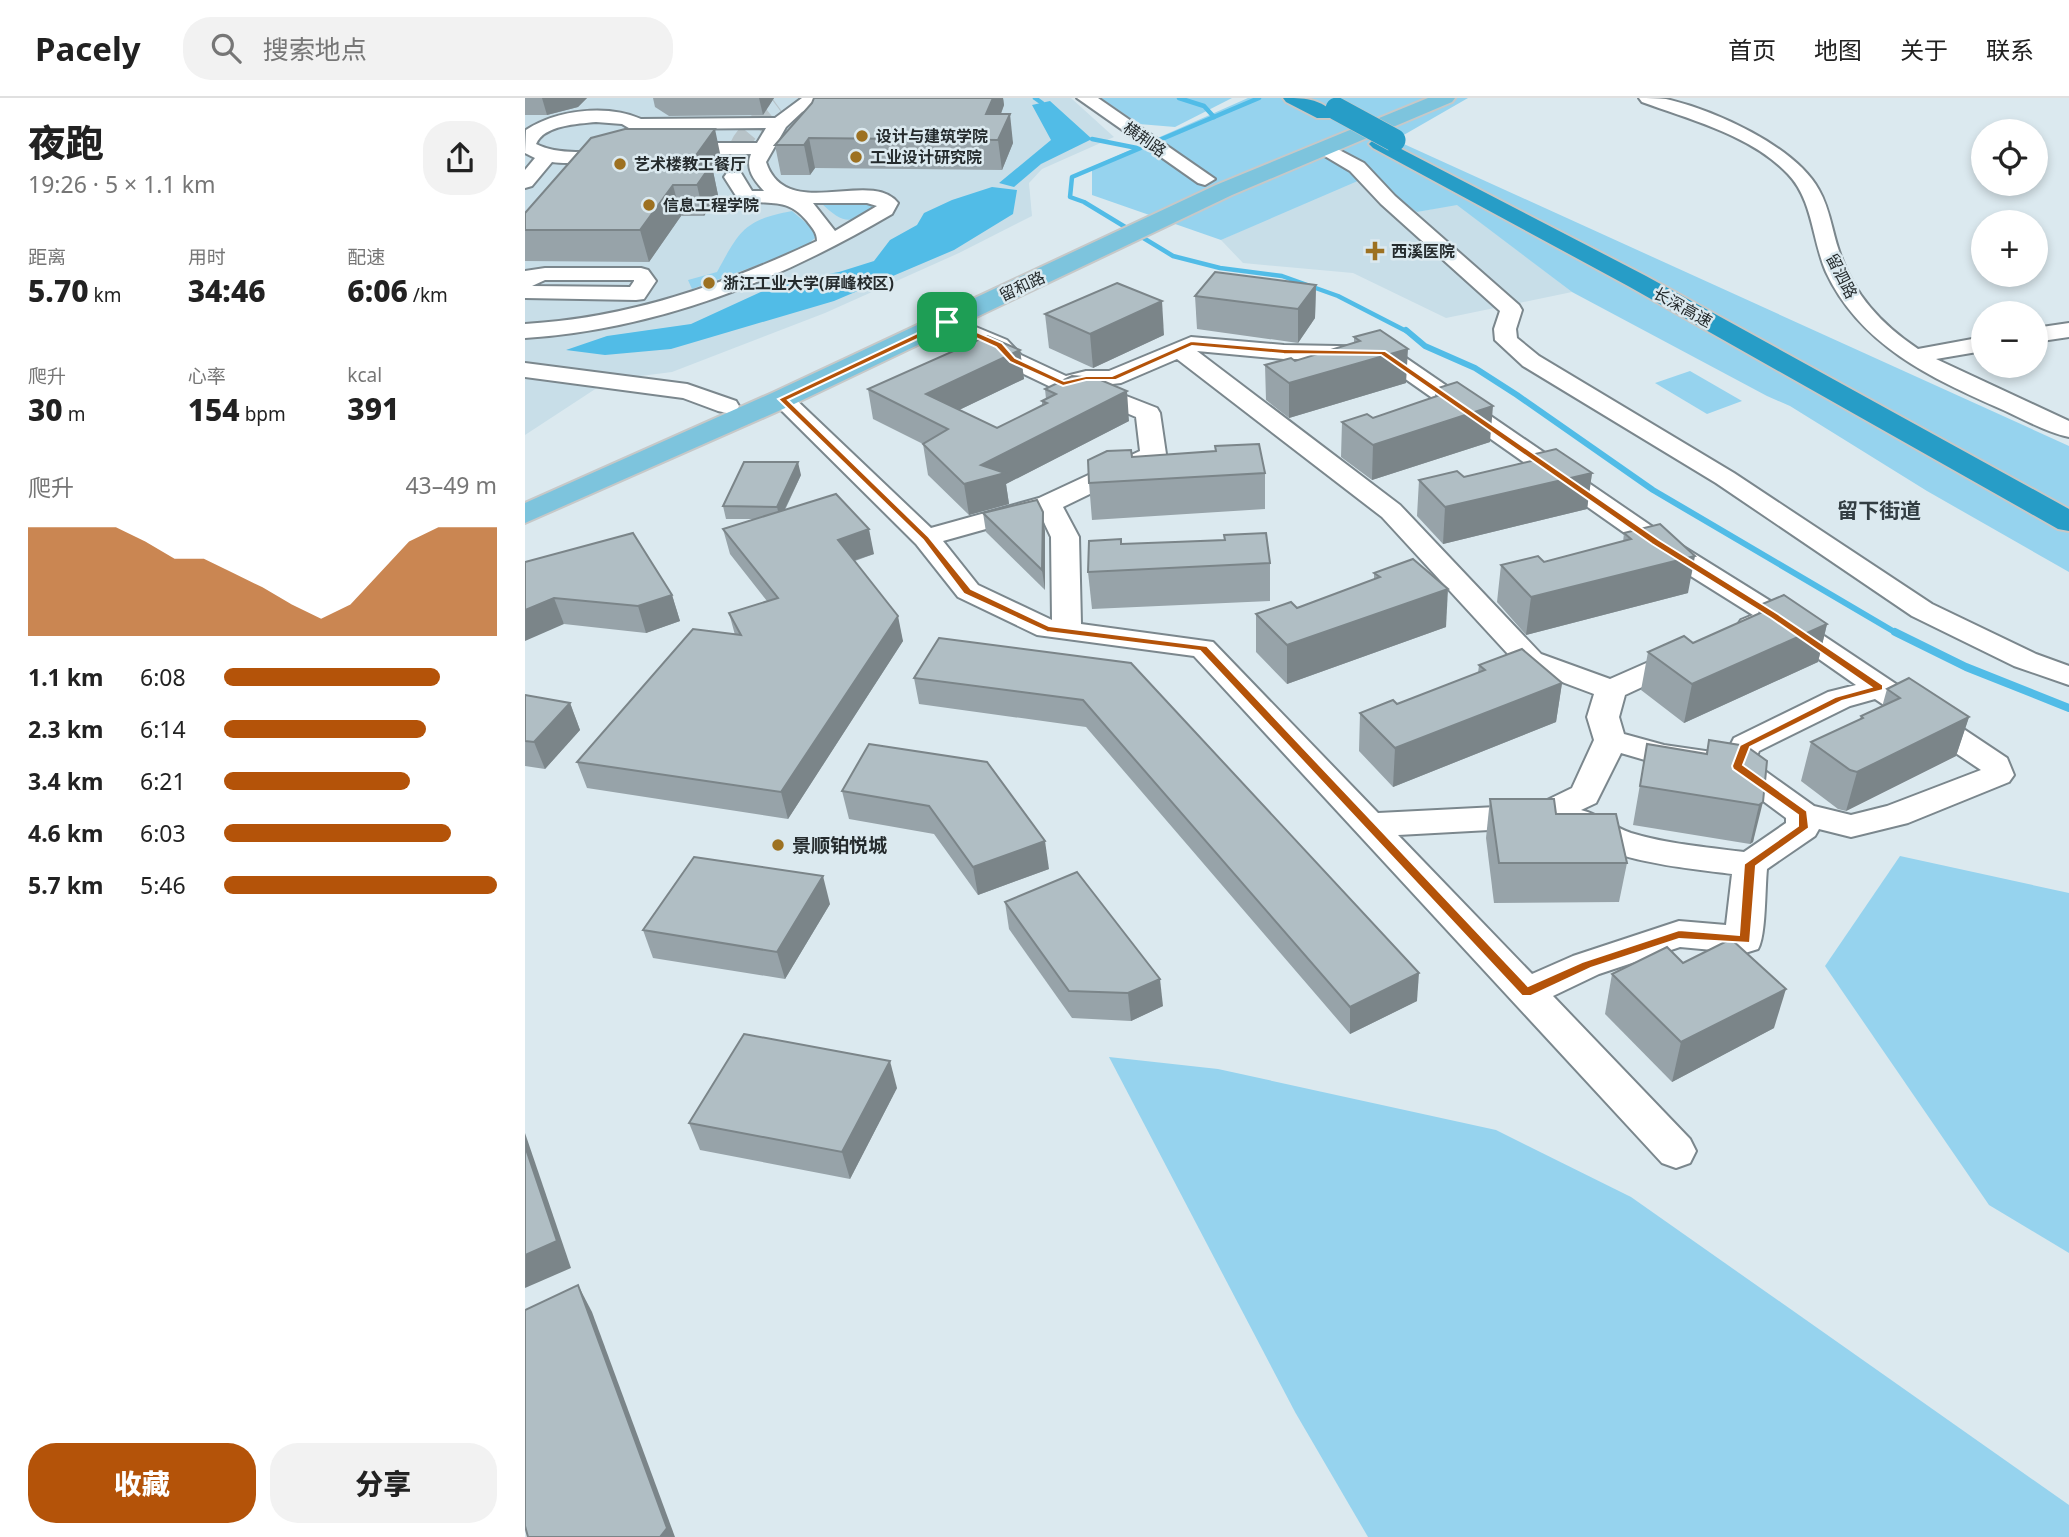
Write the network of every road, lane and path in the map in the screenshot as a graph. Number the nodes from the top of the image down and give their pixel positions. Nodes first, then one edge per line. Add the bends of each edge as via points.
1 (601, 98) edge
2 (630, 98) edge
3 (817, 98) edge
4 (1086, 98) edge
5 (1293, 98) edge
6 (1412, 98) edge
7 (1445, 98) edge
8 (1647, 98) edge
9 (1326, 107) edge
10 (782, 109) edge
11 (614, 117) junction
12 (584, 118) junction
13 (525, 122) edge
14 (558, 122) junction
15 (639, 124) junction
16 (1387, 142) junction
17 (764, 148) junction
18 (1324, 148) junction
19 (618, 149) junction
20 (536, 153) edge
21 (582, 156) junction
22 (566, 176) edge
23 (734, 177) dead end
24 (1205, 179) junction
25 (525, 183) edge
26 (792, 199) junction
27 (1170, 208) junction
28 (1104, 239) junction
29 (827, 244) junction
30 (525, 281) edge
31 (641, 286) junction
32 (525, 292) edge
33 (686, 300) junction
34 (947, 322) junction
35 (2069, 330) edge
36 (525, 331) edge
37 (2048, 333) edge
38 (1971, 346) edge
39 (1179, 349) junction
40 (1915, 356) junction
41 (525, 370) edge
42 (1063, 384) junction
43 (782, 399) junction
44 (727, 406) junction
45 (2069, 430) edge
46 (525, 496) edge
47 (2069, 502) edge
48 (1048, 504) junction
49 (525, 514) edge
50 (2069, 522) edge
51 (926, 538) junction
52 (1775, 616) junction
53 (1067, 631) junction
54 (2069, 676) edge
55 (1880, 688) junction
56 (1611, 690) junction
57 (1610, 740) junction
58 (1737, 766) junction
59 (1567, 804) junction
60 (1803, 814) junction
61 (1370, 825) junction
62 (1750, 864) junction
63 (1527, 992) junction
64 (1676, 1151) dead end

1 - 12 street
2 - 11 street
3 - 10 street via 793,110
4 - 24 street, 横荆路
5 - 9 highway, 长深高速
6 - 24 main road, 留和路
7 - 18 main road, 留和路
8 - 40 street, 留泗路 via 1754,142 1790,167 1808,187 1830,255 1849,293 1873,325
9 - 16 highway, 长深高速
10 - 15 street
10 - 17 street
11 - 12 street
11 - 15 street
12 - 14 street
13 - 14 street
14 - 20 street via 526,141
15 - 19 street via 643,130 640,137
16 - 47 highway, 长深高速 via 1654,276
16 - 50 highway, 长深高速
17 - 19 street
17 - 26 street via 757,162 762,178
18 - 27 main road, 留和路
18 - 54 street via 1357,167 1511,310 1502,330 1504,338 1531,361 1725,478 1922,610
19 - 21 street
20 - 21 street
20 - 25 street
21 - 22 street
23 - 26 street via 745,195
24 - 27 main road, 留和路
26 - 29 street via 806,207 827,233
26 - 29 street via 869,197 888,203 885,210
27 - 28 main road, 留和路
28 - 34 main road, 留和路
28 - 44 main road, 留和路
29 - 33 street
30 - 31 street via 545,274 641,274 645,281
31 - 32 street via 636,294 624,295
31 - 33 street via 667,290
33 - 36 street via 590,325
34 - 42 street via 999,345 1013,360
34 - 43 main road, 留和路
35 - 37 street
38 - 40 street
39 - 42 street via 1113,379 1086,378
39 - 52 street via 1191,344 1284,352 1382,352 1655,542
39 - 56 street via 1391,511 1530,660
40 - 45 street, 留泗路
41 - 44 street via 687,391
42 - 48 street via 1067,395 1108,397 1147,413 1153,454
43 - 49 main road, 留和路
43 - 51 street
44 - 46 main road, 留和路
48 - 51 street
48 - 53 street via 1065,537
51 - 53 street via 968,592 1047,629
52 - 55 street
52 - 56 street
53 - 61 street via 1203,648
55 - 58 street via 1839,699 1745,745
55 - 60 street via 1996,765 1998,775 1896,815 1851,826
56 - 57 street via 1603,717
57 - 58 street via 1662,755
57 - 59 street via 1584,795
58 - 60 street
59 - 61 street via 1543,816
59 - 62 street via 1592,832 1667,854
60 - 62 street via 1803,828
61 - 63 street
62 - 63 street via 1745,940 1679,934 1586,965
63 - 64 street

